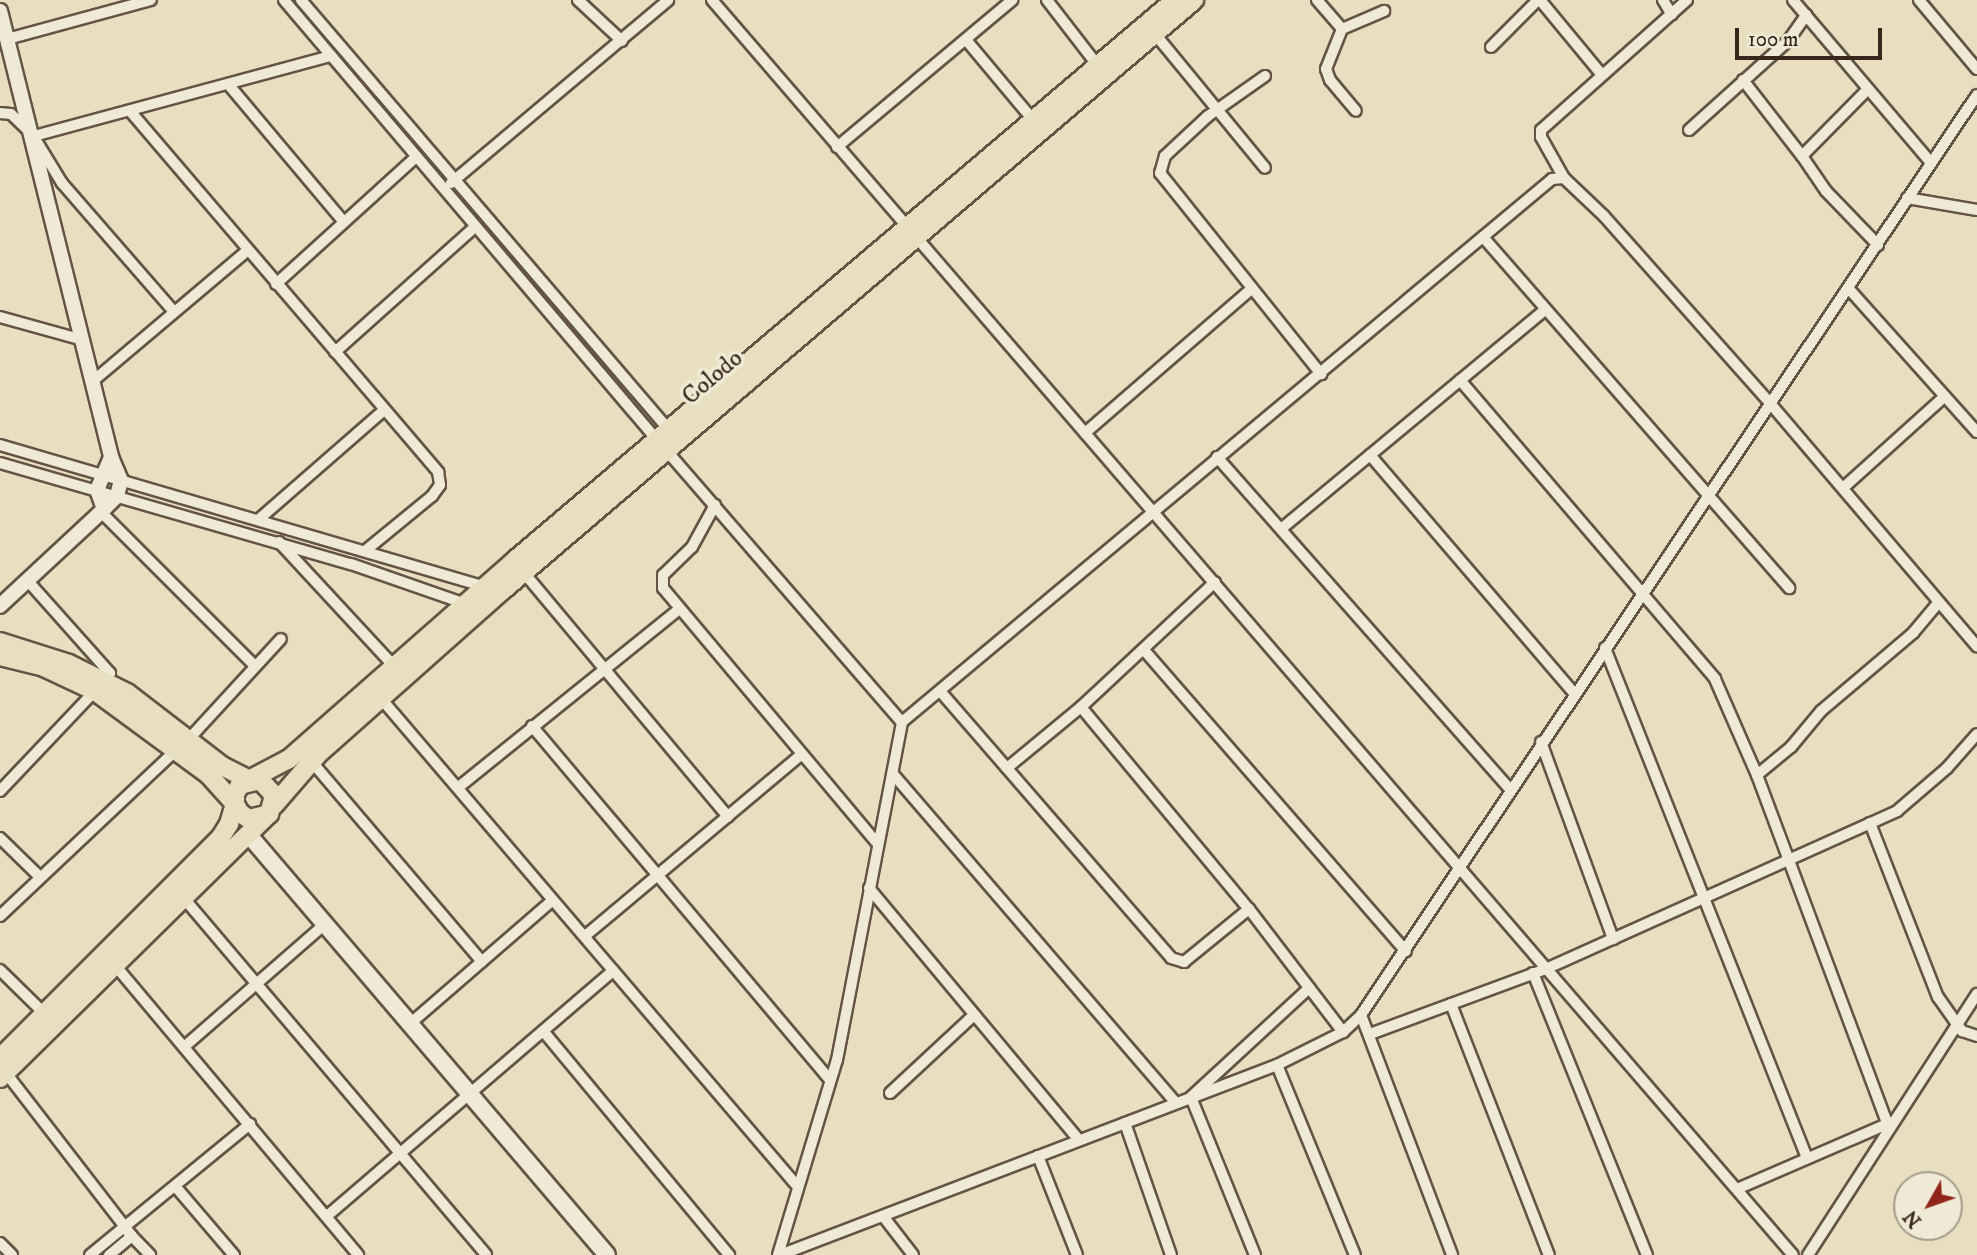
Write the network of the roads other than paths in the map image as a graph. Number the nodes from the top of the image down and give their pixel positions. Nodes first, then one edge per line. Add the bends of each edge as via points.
1 (151, 0) edge
2 (284, 0) edge
3 (301, 0) edge
4 (578, 0) edge
5 (668, 0) edge
6 (712, 0) edge
7 (1012, 0) edge
8 (1047, 0) edge
9 (1175, 0) edge
10 (1194, 0) edge
11 (1317, 0) edge
12 (1539, 0) edge
13 (1662, 0) edge
14 (1687, 0) edge
15 (1919, 0) edge
16 (1795, 1) edge
17 (0, 11) edge
18 (1384, 11) dead end
19 (1672, 15) junction
20 (1806, 15) junction
21 (1342, 29) junction
22 (1155, 34) junction
23 (7, 39) junction
24 (621, 41) junction
25 (967, 41) junction
26 (1491, 47) dead end
27 (331, 56) junction
28 (1098, 66) junction
29 (1977, 69) edge
30 (1602, 75) junction
31 (1265, 76) dead end
32 (1742, 80) junction
33 (228, 84) junction
34 (1868, 89) junction
35 (1977, 95) edge
36 (1216, 109) junction
37 (130, 111) junction
38 (1356, 111) dead end
39 (0, 113) edge
40 (1034, 121) junction
41 (1689, 130) dead end
42 (34, 136) junction
43 (837, 147) junction
44 (1802, 156) junction
45 (416, 157) junction
46 (1931, 163) junction
47 (1265, 168) dead end
48 (1564, 178) junction
49 (455, 179) junction
50 (443, 189) junction
51 (1908, 198) junction
52 (1977, 210) edge
53 (344, 222) junction
54 (475, 227) junction
55 (912, 234) junction
56 (1483, 237) junction
57 (1878, 244) junction
58 (247, 251) junction
59 (275, 284) junction
60 (1251, 289) junction
61 (1849, 289) junction
62 (1545, 310) junction
63 (174, 312) junction
64 (0, 317) edge
65 (83, 340) junction
66 (335, 352) junction
67 (1321, 374) junction
68 (1460, 380) junction
69 (93, 381) junction
70 (1945, 396) junction
71 (1769, 402) junction
72 (384, 410) junction
73 (1977, 432) edge
74 (1085, 433) junction
75 (664, 440) junction
76 (0, 445) edge
77 (1370, 455) junction
78 (111, 457) junction
79 (1217, 457) junction
80 (0, 463) edge
81 (100, 474) junction
82 (121, 480) junction
83 (1843, 488) junction
84 (97, 490) junction
85 (117, 496) junction
86 (1707, 497) junction
87 (715, 505) junction
88 (102, 511) junction
89 (1153, 511) junction
90 (258, 520) junction
91 (1281, 529) junction
92 (279, 542) junction
93 (365, 551) junction
94 (519, 567) junction
95 (27, 580) junction
96 (1215, 583) junction
97 (486, 587) junction
98 (1789, 588) dead end
99 (1640, 595) junction
100 (1940, 602) junction
101 (466, 604) junction
102 (0, 606) edge
103 (679, 608) junction
104 (281, 639) dead end
105 (0, 642) edge
106 (1977, 646) edge
107 (1605, 648) junction
108 (1144, 650) junction
109 (0, 656) edge
110 (254, 665) junction
111 (394, 666) junction
112 (605, 669) junction
113 (100, 686) junction
114 (940, 691) junction
115 (377, 693) junction
116 (1574, 693) junction
117 (1081, 707) junction
118 (902, 722) junction
119 (532, 726) junction
120 (1977, 734) edge
121 (1541, 742) junction
122 (183, 745) junction
123 (801, 755) junction
124 (312, 762) junction
125 (1007, 768) junction
126 (894, 774) junction
127 (1757, 775) junction
128 (249, 780) junction
129 (460, 786) junction
130 (1510, 789) junction
131 (0, 791) edge
132 (234, 804) junction
133 (271, 810) junction
134 (728, 817) junction
135 (1870, 822) junction
136 (248, 834) junction
137 (0, 838) edge
138 (877, 843) junction
139 (1787, 861) junction
140 (1460, 867) junction
141 (657, 876) junction
142 (40, 877) junction
143 (869, 888) junction
144 (182, 896) junction
145 (1705, 899) junction
146 (553, 900) junction
147 (1249, 909) junction
148 (0, 916) edge
149 (325, 924) junction
150 (585, 936) junction
151 (1613, 939) junction
152 (1406, 951) junction
153 (482, 962) junction
154 (114, 964) junction
155 (1548, 968) junction
156 (0, 970) edge
157 (613, 971) junction
158 (1532, 973) junction
159 (255, 986) junction
160 (1309, 988) junction
161 (1977, 994) edge
162 (1451, 1004) junction
163 (45, 1014) junction
164 (974, 1015) junction
165 (1361, 1015) junction
166 (412, 1022) junction
167 (1958, 1024) junction
168 (544, 1032) junction
169 (1343, 1032) junction
170 (1370, 1034) junction
171 (1977, 1036) edge
172 (184, 1046) junction
173 (1276, 1065) junction
174 (2, 1070) edge
175 (830, 1080) junction
176 (473, 1093) junction
177 (890, 1093) dead end
178 (1191, 1097) junction
179 (1176, 1103) junction
180 (1891, 1122) junction
181 (1125, 1123) junction
182 (250, 1124) junction
183 (1079, 1140) junction
184 (399, 1156) junction
185 (1038, 1156) junction
186 (1807, 1158) junction
187 (176, 1186) junction
188 (797, 1186) junction
189 (1737, 1189) junction
190 (327, 1216) junction
191 (883, 1216) junction
192 (124, 1227) junction
193 (0, 1243) edge
194 (12, 1255) edge
195 (90, 1255) edge
196 (109, 1255) edge
197 (150, 1255) edge
198 (234, 1255) edge
199 (358, 1255) edge
200 (485, 1255) edge
201 (607, 1255) edge
202 (729, 1255) edge
203 (779, 1255) edge
204 (913, 1255) edge
205 (1077, 1255) edge
206 (1171, 1255) edge
207 (1255, 1255) edge
208 (1355, 1255) edge
209 (1452, 1255) edge
210 (1549, 1255) edge
211 (1647, 1255) edge
212 (1793, 1255) edge
213 (1808, 1255) edge

1 - 23 street
2 - 27 street
3 - 49 street
4 - 24 street
5 - 24 street
6 - 43 street
7 - 25 street
8 - 28 street
9 - 28 main road, Colodo
10 - 22 main road, Colodo
11 - 21 street
12 - 26 street
12 - 30 street
13 - 19 street
14 - 19 street
15 - 29 street
16 - 20 street
17 - 23 street
18 - 21 street
19 - 30 street
20 - 32 street via 1787,41
20 - 34 street
21 - 38 street via 1326,69
22 - 36 street
22 - 55 main road, Colodo
23 - 42 street
24 - 49 street
25 - 40 street
25 - 43 street
27 - 33 street
27 - 45 street
28 - 40 main road, Colodo
30 - 48 street via 1541,130
31 - 36 street
32 - 41 street
32 - 44 street
33 - 37 street
33 - 53 street
34 - 44 street
34 - 46 street
35 - 46 street
36 - 47 street
36 - 60 street via 1165,156 1160,173
37 - 42 street
37 - 58 street
39 - 42 street via 11,114
40 - 55 main road, Colodo
42 - 63 street via 62,183
42 - 65 street
43 - 55 street
44 - 57 street via 1826,191
45 - 50 street
45 - 53 street
46 - 51 street
48 - 56 street via 1552,178
48 - 71 street via 1604,215
49 - 50 street
49 - 75 street
50 - 54 street
51 - 52 street
51 - 57 street
53 - 59 street
54 - 66 street
54 - 75 street
55 - 74 street
55 - 75 main road, Colodo
56 - 62 street
56 - 67 street
57 - 61 street
58 - 59 street
58 - 63 street
59 - 66 street
60 - 67 street
60 - 74 street
61 - 70 street
61 - 71 street
62 - 68 street
62 - 86 street
63 - 69 street
64 - 65 street
65 - 69 street
66 - 72 street
67 - 79 street
68 - 77 street
68 - 99 street
69 - 78 street
70 - 73 street
70 - 83 street
71 - 83 street
71 - 86 street
72 - 90 street
72 - 93 street via 438,472 440,485
74 - 89 street
75 - 87 street
75 - 94 main road, Colodo
76 - 81 street
77 - 91 street
77 - 116 street
78 - 81 street
78 - 82 street
79 - 89 street
79 - 91 street
80 - 84 street
81 - 82 street
81 - 84 street
82 - 85 street
82 - 90 street
83 - 100 street
84 - 85 street
84 - 88 street
85 - 88 street
85 - 92 street
86 - 98 street
86 - 99 street
87 - 103 street via 699,537 660,581
87 - 118 street
88 - 95 street
88 - 110 street
89 - 96 street
89 - 114 street
90 - 93 street
91 - 130 street
92 - 101 street
92 - 111 street
93 - 97 street
94 - 97 main road, Colodo
94 - 112 street
94 - 115 main road, Colodo
95 - 102 street
95 - 113 street via 110,673
96 - 108 street
96 - 140 street
97 - 101 main road, Colodo
99 - 107 street
99 - 127 street via 1714,679
100 - 106 street
100 - 127 street
101 - 111 main road, Colodo
103 - 112 street
103 - 123 street
104 - 110 street
105 - 113 main road via 42,653
107 - 116 street
107 - 145 street
108 - 117 street
108 - 152 street
109 - 113 main road
110 - 122 street
111 - 115 main road, Colodo
112 - 119 street
112 - 134 street
113 - 122 main road
113 - 131 street
114 - 118 street
114 - 125 street
115 - 124 main road, Colodo
115 - 128 main road, Colodo via 301,750
115 - 129 street
116 - 121 street
117 - 125 street
117 - 147 street
118 - 126 street
119 - 129 street
119 - 141 street
120 - 135 street via 1909,802
121 - 130 street
121 - 151 street
122 - 128 main road
122 - 132 main road
122 - 142 street
123 - 134 street
123 - 138 street
124 - 133 main road, Colodo
124 - 153 street
125 - 147 street via 1178,962
126 - 138 street
126 - 179 street
127 - 139 street
128 - 132 main road via 235,794
128 - 133 main road via 269,785
129 - 146 street
130 - 140 street
132 - 133 main road via 249,819
132 - 163 main road via 221,837
133 - 136 main road, Colodo
134 - 141 street
135 - 139 street
135 - 167 street via 1932,985
136 - 144 main road, Colodo
136 - 149 main road
137 - 142 street
138 - 143 street
139 - 145 street
139 - 180 street
140 - 152 street
140 - 155 street
141 - 150 street
141 - 175 street
142 - 148 street
143 - 164 street
143 - 175 street
144 - 154 main road, Colodo
144 - 159 street
145 - 151 street
145 - 186 street
146 - 150 street
146 - 153 street
147 - 160 street
149 - 159 street
149 - 166 main road
150 - 157 street
151 - 155 street
152 - 165 street
153 - 166 street
154 - 172 street
154 - 174 main road, Colodo
155 - 158 street
155 - 189 street
156 - 163 street
157 - 168 street
157 - 188 street
158 - 162 street
158 - 211 street
159 - 172 street
159 - 184 street
160 - 169 street
160 - 178 street
161 - 167 street
162 - 170 street
162 - 210 street
163 - 174 main road
164 - 177 street
164 - 183 street
165 - 169 street
165 - 170 street
166 - 176 main road
167 - 171 street
167 - 180 street
168 - 176 street
168 - 202 street
169 - 173 street
170 - 209 street
172 - 182 street
173 - 178 street
173 - 208 street
174 - 192 street
175 - 188 street
176 - 184 street
176 - 201 main road
178 - 179 street
178 - 207 street
179 - 181 street
180 - 186 street
180 - 213 street
181 - 183 street
181 - 206 street
182 - 187 street
182 - 190 street
183 - 185 street
184 - 190 street
184 - 200 street
185 - 191 street
185 - 205 street
186 - 189 street
187 - 192 street
187 - 198 street
188 - 203 street
189 - 212 street
190 - 199 street
191 - 203 street
191 - 204 street
192 - 195 street
192 - 196 street via 132,1237
192 - 197 street
193 - 194 street

